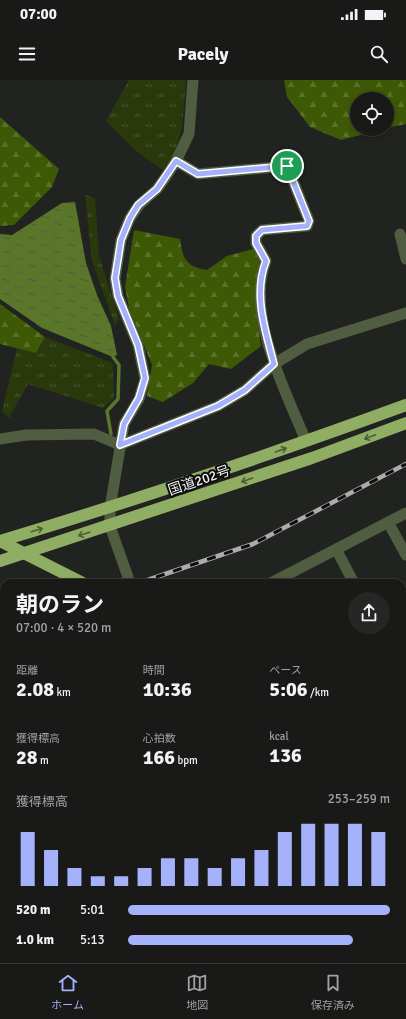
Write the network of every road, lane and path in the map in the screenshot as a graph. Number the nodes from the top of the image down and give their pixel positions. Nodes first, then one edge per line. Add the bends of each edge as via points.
1 (193, 80) edge
2 (176, 161) junction
3 (400, 234) dead end
4 (406, 259) edge
5 (406, 313) edge
6 (274, 364) junction
7 (406, 405) edge
8 (406, 423) edge
9 (0, 439) edge
10 (306, 441) junction
11 (120, 445) junction
12 (110, 508) junction
13 (406, 513) edge
14 (388, 522) junction
15 (110, 526) junction
16 (0, 541) edge
17 (336, 549) junction
18 (406, 555) edge
19 (0, 561) edge
20 (75, 579) edge
21 (129, 579) edge
22 (288, 579) edge
23 (352, 579) edge

1 - 2 street via 189,134
2 - 6 street via 198,174 287,166 309,221 307,226 262,230 256,236 256,243 266,261 262,272 261,315
2 - 11 street via 157,189 138,205 121,240 115,278 118,296 138,345 145,378 139,398 124,424
3 - 4 street
5 - 6 street via 307,344
6 - 10 street
6 - 11 street via 245,390 218,406
7 - 10 highway, 国道202号
8 -> 15 highway, 国道202号 via 312,458
9 - 11 street via 26,435 94,434
12 -> 10 highway, 国道202号
11 - 12 street
12 - 15 street
16 -> 12 highway, 国道202号
13 - 14 street
14 - 17 street
14 - 18 street
15 -> 19 highway, 国道202号
15 - 21 street
16 - 20 highway, bridge
17 - 22 street
17 - 23 street

